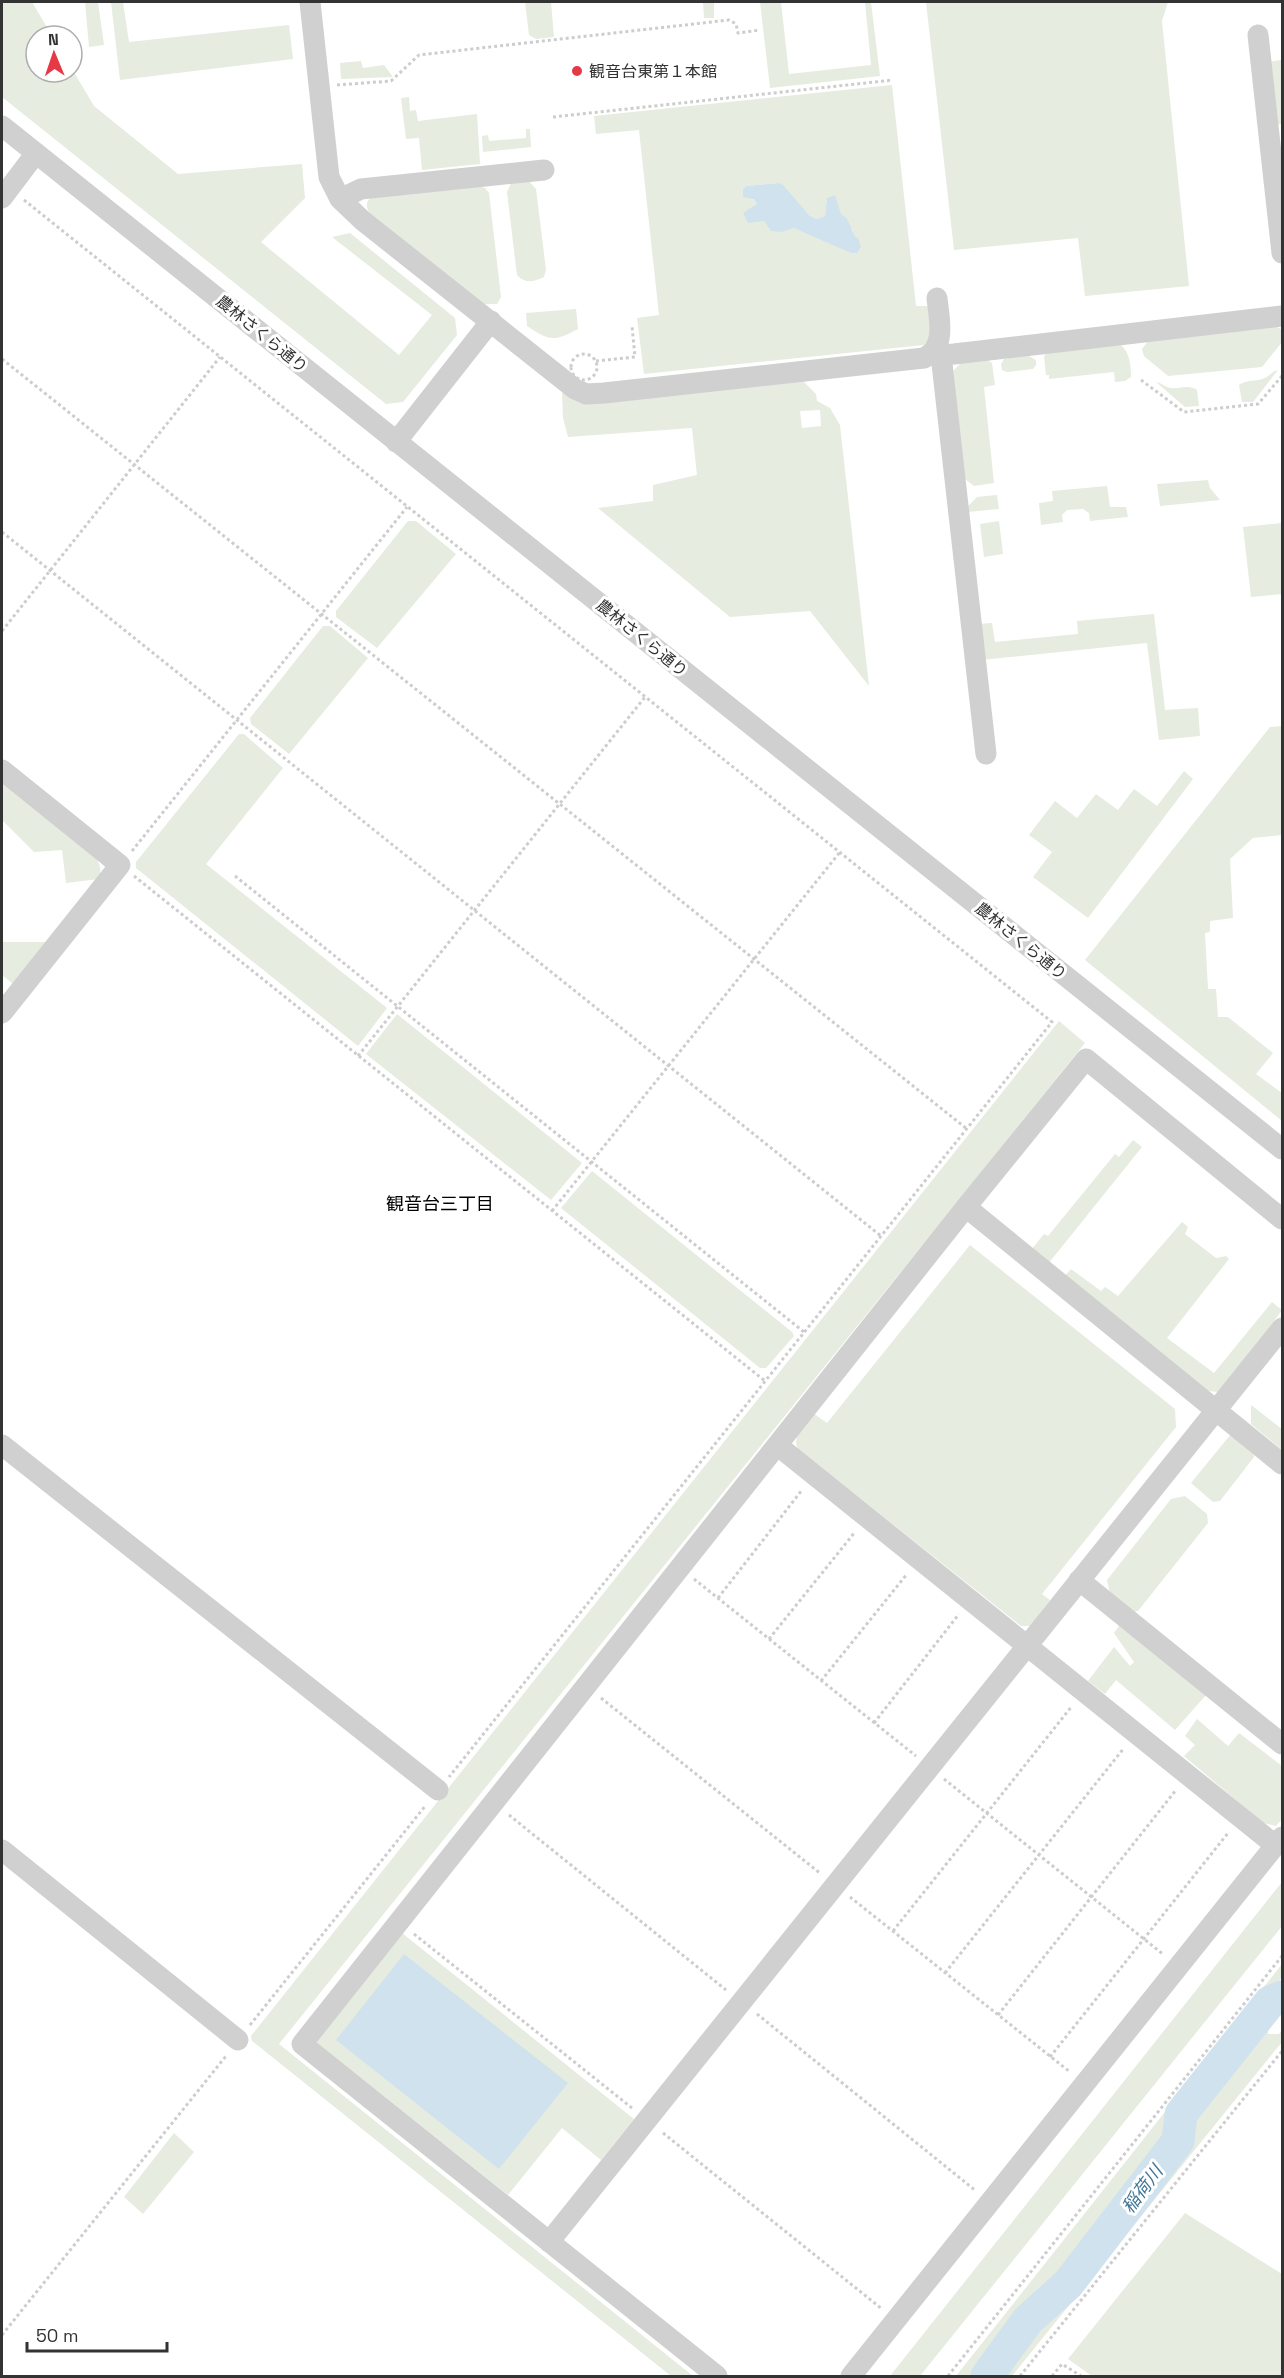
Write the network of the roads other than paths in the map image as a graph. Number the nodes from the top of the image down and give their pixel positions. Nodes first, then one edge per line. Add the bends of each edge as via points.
1 (310, 2) edge
2 (1258, 34) dead end
3 (2, 126) edge
4 (36, 153) junction
5 (544, 170) dead end
6 (5, 193) edge
7 (340, 199) junction
8 (1282, 253) edge
9 (937, 298) dead end
10 (1282, 316) edge
11 (491, 321) junction
12 (938, 352) junction
13 (396, 442) junction
14 (986, 754) dead end
15 (2, 770) edge
16 (6, 999) edge
17 (1282, 1149) edge
18 (966, 1207) junction
19 (1282, 1219) edge
20 (1282, 1328) edge
21 (1215, 1410) junction
22 (2, 1445) edge
23 (777, 1445) junction
24 (1282, 1464) edge
25 (1079, 1580) junction
26 (1028, 1645) junction
27 (1282, 1744) edge
28 (438, 1790) road end
29 (1279, 1841) edge
30 (2, 1850) edge
31 (238, 2040) road end
32 (549, 2242) junction
33 (717, 2376) edge
34 (851, 2376) edge

1 - 7 street via 329,177
2 - 8 street
3 - 4 street, 農林さくら通り
4 - 6 street
4 - 13 street, 農林さくら通り
5 - 7 street via 361,189
7 - 11 street
9 - 12 street
10 - 12 street
11 - 12 street via 586,394 924,358
11 - 13 street
12 - 14 street
13 - 17 street, 農林さくら通り
15 - 16 street via 120,865
18 - 19 street via 1086,1059
18 - 21 street
18 - 23 street
20 - 21 street
21 - 24 street
21 - 25 street
22 - 28 street
23 - 26 street
23 - 32 street via 302,2044
25 - 26 street
25 - 27 street
26 - 29 street via 1241,1817
26 - 32 street
29 - 34 street
30 - 31 street
32 - 33 street

